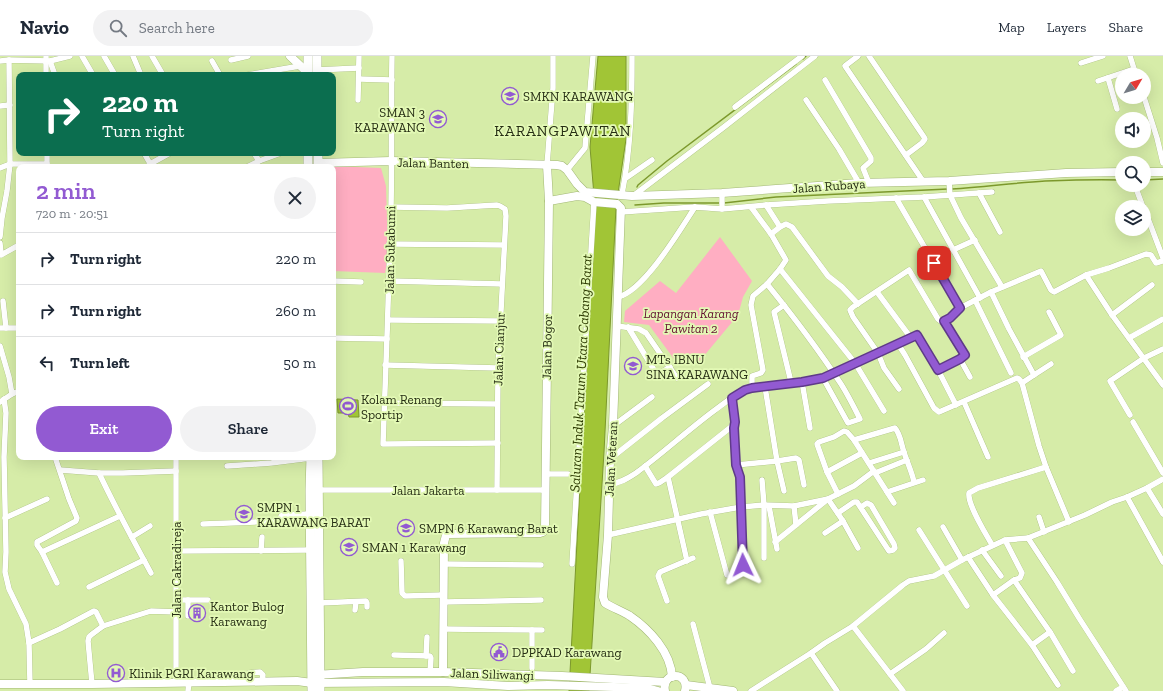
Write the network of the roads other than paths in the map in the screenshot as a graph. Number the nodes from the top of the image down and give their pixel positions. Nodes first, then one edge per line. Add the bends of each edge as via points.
1 (70, 56) edge
2 (82, 56) edge
3 (104, 56) edge
4 (132, 56) edge
5 (152, 56) edge
6 (248, 56) edge
7 (290, 56) edge
8 (308, 56) edge
9 (317, 56) edge
10 (359, 56) edge
11 (392, 56) edge
12 (553, 56) edge
13 (593, 56) edge
14 (632, 56) edge
15 (802, 56) edge
16 (815, 56) edge
17 (858, 56) edge
18 (869, 56) edge
19 (1103, 56) edge
20 (1130, 56) edge
21 (47, 59) edge
22 (9, 60) junction
23 (231, 60) dead end
24 (212, 61) dead end
25 (0, 62) edge
26 (1081, 64) dead end
27 (300, 66) junction
28 (359, 68) junction
29 (1134, 68) edge
30 (46, 72) edge
31 (54, 72) edge
32 (91, 72) edge
33 (113, 72) edge
34 (140, 72) edge
35 (161, 72) edge
36 (218, 72) edge
37 (265, 72) edge
38 (310, 72) edge
39 (312, 72) edge
40 (312, 72) edge
41 (321, 72) edge
42 (1115, 76) edge
43 (1108, 78) junction
44 (359, 79) junction
45 (392, 80) junction
46 (825, 80) dead end
47 (1098, 81) dead end
48 (358, 100) dead end
49 (806, 100) dead end
50 (1146, 104) edge
51 (10, 105) junction
52 (0, 106) edge
53 (735, 107) dead end
54 (1117, 109) dead end
55 (906, 155) junction
56 (165, 156) edge
57 (256, 156) edge
58 (272, 156) edge
59 (652, 160) dead end
60 (258, 161) junction
61 (391, 162) junction
62 (1163, 163) edge
63 (10, 164) junction
64 (16, 164) edge
65 (153, 164) edge
66 (252, 164) edge
67 (336, 164) edge
68 (547, 165) junction
69 (0, 168) edge
70 (566, 170) junction
71 (1115, 172) edge
72 (1151, 172) edge
73 (1163, 172) edge
74 (626, 178) junction
75 (923, 181) junction
76 (859, 183) junction
77 (949, 183) junction
78 (869, 184) junction
79 (992, 192) dead end
80 (979, 193) junction
81 (620, 194) junction
82 (950, 194) junction
83 (722, 195) junction
84 (632, 196) junction
85 (924, 197) junction
86 (896, 198) junction
87 (549, 201) junction
88 (594, 202) junction
89 (766, 205) junction
90 (391, 207) junction
91 (695, 207) junction
92 (750, 207) junction
93 (722, 208) junction
94 (621, 212) junction
95 (1151, 226) edge
96 (780, 227) junction
97 (1000, 232) dead end
98 (771, 234) junction
99 (0, 237) edge
100 (975, 240) junction
101 (0, 243) edge
102 (389, 244) junction
103 (504, 245) junction
104 (16, 247) edge
105 (953, 250) junction
106 (0, 256) edge
107 (1163, 258) edge
108 (1163, 261) edge
109 (780, 269) junction
110 (1086, 275) junction
111 (336, 281) edge
112 (389, 281) junction
113 (361, 282) dead end
114 (502, 284) junction
115 (767, 284) junction
116 (1152, 285) dead end
117 (1002, 287) junction
118 (877, 292) junction
119 (991, 292) junction
120 (618, 297) junction
121 (978, 299) junction
122 (3, 301) dead end
123 (858, 304) junction
124 (784, 305) junction
125 (960, 308) junction
126 (1049, 312) dead end
127 (1112, 315) junction
128 (1163, 319) edge
129 (388, 320) junction
130 (500, 321) junction
131 (944, 321) junction
132 (617, 326) junction
133 (628, 327) junction
134 (3, 328) edge
135 (16, 328) edge
136 (336, 338) edge
137 (910, 338) junction
138 (1129, 338) junction
139 (387, 340) junction
140 (898, 344) junction
141 (0, 346) edge
142 (1163, 349) edge
143 (878, 353) junction
144 (1023, 357) junction
145 (1144, 358) junction
146 (960, 359) junction
147 (855, 363) junction
148 (1051, 364) dead end
149 (385, 365) junction
150 (670, 367) junction
151 (498, 368) junction
152 (938, 370) junction
153 (834, 373) junction
154 (1011, 373) dead end
155 (1034, 376) junction
156 (970, 377) dead end
157 (677, 378) dead end
158 (823, 378) junction
159 (791, 382) junction
160 (802, 382) junction
161 (1022, 383) junction
162 (708, 384) dead end
163 (1163, 385) edge
164 (765, 387) junction
165 (752, 388) junction
166 (899, 389) dead end
167 (16, 392) edge
168 (12, 394) junction
169 (652, 397) dead end
170 (732, 398) junction
171 (2, 401) edge
172 (964, 402) junction
173 (385, 403) junction
174 (497, 404) junction
175 (956, 405) junction
176 (884, 412) dead end
177 (1130, 415) dead end
178 (735, 422) junction
179 (1133, 422) dead end
180 (613, 426) junction
181 (810, 428) dead end
182 (854, 440) junction
183 (498, 443) junction
184 (904, 452) junction
185 (862, 453) junction
186 (988, 458) dead end
187 (610, 459) junction
188 (56, 460) edge
189 (176, 460) edge
190 (292, 460) edge
191 (313, 460) edge
192 (907, 460) junction
193 (777, 461) junction
194 (868, 463) junction
195 (736, 465) junction
196 (2, 466) edge
197 (227, 466) dead end
198 (646, 466) junction
199 (1046, 467) junction
200 (60, 470) junction
201 (176, 471) junction
202 (827, 472) junction
203 (874, 472) junction
204 (99, 473) junction
205 (1163, 473) edge
206 (546, 474) junction
207 (568, 474) dead end
208 (668, 477) junction
209 (1163, 479) edge
210 (762, 480) dead end
211 (923, 480) dead end
212 (914, 482) junction
213 (610, 484) junction
214 (804, 485) dead end
215 (1147, 488) junction
216 (314, 490) junction
217 (497, 490) junction
218 (545, 490) junction
219 (784, 491) dead end
220 (887, 492) junction
221 (838, 494) junction
222 (1126, 497) junction
223 (47, 499) dead end
224 (828, 499) junction
225 (894, 503) dead end
226 (767, 506) junction
227 (794, 506) junction
228 (741, 507) junction
229 (861, 508) junction
230 (710, 512) junction
231 (838, 513) junction
232 (310, 514) junction
233 (1163, 514) edge
234 (120, 516) junction
235 (1038, 517) dead end
236 (6, 518) junction
237 (678, 519) junction
238 (843, 521) junction
239 (1069, 522) junction
240 (203, 524) dead end
241 (796, 525) junction
242 (150, 526) dead end
243 (943, 527) dead end
244 (919, 530) dead end
245 (825, 532) dead end
246 (1044, 532) junction
247 (608, 535) junction
248 (132, 537) junction
249 (262, 537) dead end
250 (1028, 538) junction
251 (1005, 540) junction
252 (775, 542) junction
253 (992, 545) junction
254 (858, 548) dead end
255 (777, 549) dead end
256 (310, 550) junction
257 (982, 550) junction
258 (177, 551) junction
259 (261, 551) junction
260 (42, 552) junction
261 (693, 558) dead end
262 (764, 558) dead end
263 (968, 558) junction
264 (144, 560) junction
265 (962, 560) junction
266 (401, 561) dead end
267 (686, 561) junction
268 (1163, 562) edge
269 (444, 564) junction
270 (572, 564) dead end
271 (540, 565) dead end
272 (743, 565) dead end
273 (944, 570) junction
274 (151, 573) dead end
275 (3, 574) edge
276 (727, 575) dead end
277 (1001, 576) dead end
278 (1014, 580) junction
279 (57, 583) dead end
280 (89, 587) dead end
281 (993, 595) junction
282 (443, 598) junction
283 (176, 600) junction
284 (188, 600) junction
285 (208, 600) dead end
286 (541, 600) dead end
287 (667, 601) dead end
288 (356, 602) junction
289 (319, 603) junction
290 (967, 606) dead end
291 (368, 607) dead end
292 (355, 610) dead end
293 (176, 612) junction
294 (188, 616) dead end
295 (693, 624) dead end
296 (103, 626) junction
297 (853, 626) junction
298 (443, 629) junction
299 (532, 630) junction
300 (542, 630) dead end
301 (1050, 632) junction
302 (944, 633) dead end
303 (426, 637) dead end
304 (29, 643) junction
305 (1032, 645) junction
306 (811, 653) junction
307 (394, 656) dead end
308 (426, 656) junction
309 (532, 668) dead end
310 (384, 672) junction
311 (443, 672) junction
312 (1073, 672) dead end
313 (430, 673) junction
314 (890, 674) junction
315 (508, 675) junction
316 (672, 676) junction
317 (248, 677) dead end
318 (262, 681) junction
319 (189, 682) junction
320 (385, 682) junction
321 (594, 682) junction
322 (176, 683) junction
323 (316, 683) edge
324 (0, 684) edge
325 (92, 684) junction
326 (1058, 685) dead end
327 (508, 686) junction
328 (30, 687) edge
329 (665, 687) edge
330 (548, 688) edge
331 (686, 688) edge
332 (710, 688) junction
333 (1124, 689) edge
334 (188, 691) edge
335 (658, 691) edge
336 (733, 691) edge
337 (751, 691) edge
338 (838, 691) edge
339 (902, 691) edge
340 (1116, 691) edge

1 - 21 street
2 - 32 street
3 - 33 street
4 - 34 street
5 - 35 street
6 - 23 street
7 - 27 street
8 - 39 main road
9 - 40 main road
10 - 28 street
11 - 45 street, Jalan Sukabumi
12 - 68 street
13 - 70 street via 586,148
14 - 74 street via 631,120
15 - 53 street
16 - 84 street
17 - 55 street via 845,66
18 - 55 street via 924,136 922,143
19 - 26 street
20 - 29 street
21 - 22 street
21 - 30 street
21 - 31 street
22 - 25 street
22 - 51 street
24 - 36 street
27 - 37 street
27 - 38 street
28 - 41 street
28 - 44 street
42 - 43 street
43 - 47 street
43 - 54 street
44 - 45 street
44 - 48 street
45 - 61 street, Jalan Sukabumi
46 - 78 street via 871,158 871,162 864,168
49 - 76 street
50 - 62 street
51 - 52 street
51 - 63 street
55 - 75 street
56 - 65 street
57 - 60 street
58 - 60 street
59 - 74 street
60 - 66 street
61 - 67 street, Jalan Banten
61 - 68 street, Jalan Banten
61 - 90 street, Jalan Sukabumi
63 - 64 street
63 - 69 street
63 - 99 street
68 - 70 street via 562,166
68 - 87 street, Jalan Bogor
70 - 81 street, Jalan Rubaya via 586,192
71 - 77 street, Jalan Rubaya via 1030,175
72 - 73 street
74 - 81 street
75 - 77 street, Jalan Rubaya
75 - 78 street, Jalan Rubaya
76 - 78 street, Jalan Rubaya
76 - 83 street, Jalan Rubaya
77 - 82 street
79 - 80 street
80 - 82 street
80 - 97 street
81 - 84 street, Jalan Rubaya
82 - 85 street
82 - 100 street
83 - 84 street, Jalan Rubaya
83 - 93 street
85 - 86 street
85 - 105 street
86 - 89 street
86 - 125 street
87 - 88 street via 577,196
87 - 206 street, Jalan Bogor
88 - 94 street via 617,204
88 - 270 street
89 - 92 street
89 - 96 street
90 - 102 street, Jalan Sukabumi
90 - 103 street, Jalan Cianjur via 503,207 506,216
91 - 93 street
91 - 94 street
91 - 120 street via 666,252 650,271 632,290
92 - 93 street
92 - 98 street
94 - 120 street, Jalan Veteran
95 - 107 street
96 - 98 street
96 - 123 street via 786,224 792,226 828,276
98 - 109 street via 786,260
100 - 105 street
100 - 117 street
101 - 106 street
102 - 103 street
102 - 112 street, Jalan Sukabumi
103 - 114 street, Jalan Cianjur
104 - 106 street
105 - 121 street
108 - 110 street via 1156,263 1151,255 1146,254
109 - 115 street
109 - 147 street
110 - 117 street via 1054,292 1050,290 1041,271
110 - 127 street
111 - 113 street
112 - 114 street
112 - 129 street, Jalan Sukabumi
114 - 130 street, Jalan Cianjur
115 - 124 street
115 - 165 street via 751,301 763,370 752,376
116 - 127 street
117 - 119 street
118 - 123 street
118 - 131 street via 909,270 938,319
118 - 137 street
119 - 121 street
119 - 144 street
120 - 132 street, Jalan Veteran
121 - 125 street
121 - 154 street
122 - 134 street
123 - 143 street via 850,310 851,313
124 - 153 street
124 - 159 street via 774,312
125 - 131 street
126 - 144 street via 1061,335
127 - 138 street
128 - 138 street
129 - 130 street
129 - 139 street, Jalan Sukabumi
130 - 151 street, Jalan Cianjur
131 - 146 street via 965,355
132 - 133 street
132 - 180 street, Jalan Veteran
133 - 150 street via 639,328 646,333
133 - 150 street via 657,375
134 - 135 street
136 - 139 street
137 - 140 street
137 - 152 street via 917,335
138 - 145 street
139 - 149 street, Jalan Sukabumi
140 - 143 street
140 - 175 street via 936,410 939,412
141 - 168 street
142 - 145 street
143 - 147 street
143 - 166 street via 884,368
144 - 155 street
145 - 163 street
145 - 177 street via 1110,381
146 - 152 street
146 - 156 street
147 - 153 street
147 - 176 street
148 - 155 street
149 - 151 street
149 - 173 street, Jalan Sukabumi
150 - 157 street
151 - 174 street, Jalan Cianjur
152 - 175 street
153 - 158 street
153 - 158 street via 860,419 848,423
155 - 161 street
158 - 160 street
159 - 160 street
159 - 164 street
160 - 181 street
161 - 172 street via 1017,378
161 - 199 street
162 - 187 street
164 - 165 street
164 - 193 street
165 - 170 street
167 - 168 street
168 - 171 street
169 - 180 street
170 - 178 street
170 - 198 street
171 - 196 street via 6,413
172 - 175 street
172 - 186 street
173 - 174 street
173 - 183 street, Jalan Sukabumi via 383,444
174 - 183 street, Jalan Cianjur
178 - 195 street
178 - 208 street
179 - 205 street
180 - 187 street, Jalan Veteran
182 - 184 street via 895,428
182 - 185 street
182 - 202 street via 844,431 817,444
183 - 217 street, Jalan Cianjur
184 - 192 street
184 - 194 street
185 - 194 street
185 - 202 street
187 - 213 street, Jalan Veteran
188 - 200 street
189 - 201 street, Jalan Cakradireja
190 - 197 street
191 - 216 main road
192 - 203 street
192 - 212 street
193 - 195 street
193 - 214 street via 798,459
193 - 219 street
194 - 203 street
195 - 228 street via 740,477
196 - 236 street
198 - 208 street via 656,484
198 - 213 street via 625,480
199 - 239 street
199 - 253 street via 969,493 974,510
200 - 204 street
200 - 260 street via 77,520 38,542 37,545
201 - 204 street
201 - 258 street, Jalan Cakradireja
202 - 221 street
203 - 220 street
203 - 221 street
204 - 234 street
206 - 207 street
206 - 218 street, Jalan Bogor
208 - 237 street
209 - 215 street
210 - 226 street
211 - 212 street
212 - 220 street
213 - 247 street, Jalan Veteran
215 - 222 street
215 - 233 street
216 - 217 street, Jalan Jakarta
216 - 232 main road
216 - 289 main road
217 - 218 street, Jalan Jakarta
218 - 269 street, Jalan Bogor via 543,532 448,534 444,543
220 - 225 street
221 - 224 street
222 - 239 street
222 - 268 street
223 - 236 street
224 - 227 street
224 - 231 street
224 - 241 street
226 - 227 street
226 - 228 street
226 - 252 street
226 - 262 street
227 - 241 street
228 - 230 street
228 - 272 street
229 - 229 street via 867,503 871,505 894,544 893,550 889,551
229 - 231 street via 854,502
230 - 237 street
230 - 276 street
231 - 238 street
232 - 240 street via 281,515 278,521
232 - 256 main road
234 - 248 street
234 - 260 street
235 - 246 street
236 - 275 street
237 - 247 street
237 - 267 street
238 - 245 street
238 - 254 street
239 - 246 street
241 - 252 street
242 - 248 street
243 - 265 street
244 - 273 street
246 - 250 street
247 - 316 street, Jalan Veteran via 604,601 630,616 654,638 665,654
248 - 264 street
249 - 259 street
250 - 251 street
250 - 333 street
251 - 253 street
251 - 278 street via 1022,573 1020,578
252 - 255 street
253 - 257 street
256 - 259 street
256 - 323 main road
257 - 263 street
257 - 277 street
258 - 259 street
258 - 283 street, Jalan Cakradireja
260 - 279 street
261 - 267 street
263 - 265 street
263 - 281 street
264 - 274 street
264 - 280 street
265 - 273 street
266 - 282 street via 403,595
267 - 287 street via 660,572 658,576
269 - 271 street
269 - 282 street
273 - 290 street
273 - 297 street via 934,576 903,584
275 - 304 street via 26,624
278 - 281 street
278 - 301 street
281 - 305 street
282 - 286 street
282 - 298 street
283 - 284 street
283 - 293 street, Jalan Cakradireja
284 - 285 street
284 - 294 street
288 - 289 street via 333,605
288 - 291 street via 367,602
288 - 292 street
289 - 323 main road
293 - 296 street via 151,611
293 - 322 street, Jalan Cakradireja
295 - 332 street
296 - 304 street via 94,611 60,630
296 - 325 street via 89,637
297 - 306 street
297 - 314 street
298 - 299 street
298 - 311 street
299 - 300 street
299 - 309 street
301 - 305 street
301 - 312 street
302 - 314 street
303 - 308 street
304 - 328 street
305 - 326 street
306 - 337 street
306 - 338 street
307 - 308 street
308 - 313 street via 431,658
310 - 313 street, Jalan Siliwangi
310 - 320 street
310 - 323 street, Jalan Siliwangi via 364,672
311 - 313 street, Jalan Siliwangi
311 - 315 street, Jalan Siliwangi
314 - 339 street
315 - 321 street, Jalan Siliwangi via 562,676
315 - 327 street
316 - 329 street
316 - 331 street via 681,677
317 - 318 street via 249,673 260,672
318 - 319 street
318 - 323 street
319 - 322 street
319 - 334 street
320 - 323 street, Jalan Siliwangi
320 - 327 street, Jalan Siliwangi
321 - 329 street, Jalan Siliwangi
321 - 330 street, Jalan Siliwangi
321 - 335 street, Jalan Siliwangi
322 - 325 street
324 - 328 street
325 - 328 street
327 - 330 street, Jalan Siliwangi
331 - 332 street
332 - 336 street
333 - 340 street

